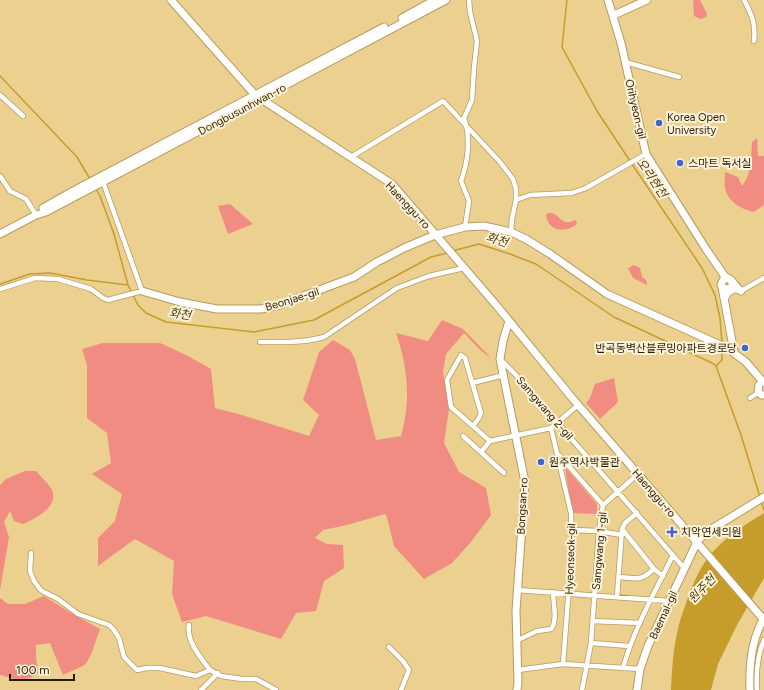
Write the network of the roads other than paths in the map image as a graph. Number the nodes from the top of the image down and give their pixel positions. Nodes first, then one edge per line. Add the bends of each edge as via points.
1 (171, 0) edge
2 (435, 0) edge
3 (446, 0) edge
4 (469, 0) edge
5 (608, 0) edge
6 (612, 0) edge
7 (647, 0) edge
8 (744, 0) edge
9 (614, 15) junction
10 (754, 41) dead end
11 (625, 62) junction
12 (679, 77) dead end
13 (0, 95) edge
14 (258, 97) junction
15 (23, 116) dead end
16 (467, 126) junction
17 (644, 155) junction
18 (351, 157) junction
19 (0, 176) edge
20 (100, 181) junction
21 (516, 200) junction
22 (36, 215) junction
23 (465, 227) junction
24 (511, 232) junction
25 (0, 234) edge
26 (435, 235) junction
27 (464, 268) junction
28 (764, 278) edge
29 (726, 285) junction
30 (0, 289) edge
31 (741, 291) joint
32 (141, 292) junction
33 (509, 321) junction
34 (260, 342) dead end
35 (733, 353) junction
36 (500, 359) junction
37 (504, 375) junction
38 (472, 383) junction
39 (762, 387) edge
40 (750, 398) dead end
41 (578, 405) junction
42 (557, 422) junction
43 (473, 426) junction
44 (551, 428) junction
45 (463, 436) dead end
46 (516, 436) junction
47 (490, 441) junction
48 (481, 452) junction
49 (558, 454) junction
50 (504, 473) dead end
51 (638, 474) junction
52 (618, 491) junction
53 (764, 497) edge
54 (603, 505) junction
55 (637, 513) junction
56 (622, 529) junction
57 (572, 530) junction
58 (599, 531) junction
59 (622, 535) junction
60 (697, 542) junction
61 (31, 553) dead end
62 (673, 555) junction
63 (684, 568) junction
64 (654, 569) junction
65 (663, 576) junction
66 (619, 577) junction
67 (517, 590) junction
68 (553, 592) junction
69 (569, 593) junction
70 (595, 595) junction
71 (617, 597) junction
72 (651, 600) junction
73 (669, 601) junction
74 (763, 618) edge
75 (593, 621) junction
76 (640, 623) junction
77 (189, 625) dead end
78 (764, 640) edge
79 (516, 641) junction
80 (591, 643) junction
81 (629, 646) junction
82 (752, 646) junction
83 (388, 647) dead end
84 (761, 647) junction
85 (563, 664) junction
86 (587, 666) junction
87 (623, 668) junction
88 (640, 669) junction
89 (210, 670) junction
90 (518, 670) junction
91 (218, 673) junction
92 (201, 690) edge
93 (276, 690) edge
94 (401, 690) edge
95 (517, 690) edge
96 (582, 690) edge
97 (637, 690) edge
98 (750, 690) edge
99 (757, 690) edge

1 - 14 street, Haenggu-ro
2 - 14 street, Dongbusunhwan-ro
3 - 14 street, Dongbusunhwan-ro
4 - 16 street via 477,41 472,100 464,118
5 - 9 street, Orihyeon-gil
6 - 9 street, Orihyeon-gil
7 - 9 street
8 - 10 street via 754,21
9 - 11 street, Orihyeon-gil
11 - 12 street
11 - 17 street, Orihyeon-gil
13 - 15 street
14 - 18 street, Haenggu-ro
14 - 20 street, Dongbusunhwan-ro
16 - 18 street via 443,101
16 - 21 street via 513,179
16 - 23 street via 468,155 461,181 468,201
17 - 21 street via 572,194 530,195
17 - 29 street, Orihyeon-gil via 706,249
18 - 26 street, Haenggu-ro via 392,184
19 - 22 street via 10,191 26,199
20 - 22 street, Dongbusunhwan-ro via 46,212
20 - 32 street
21 - 24 street
22 - 25 street, Dongbusunhwan-ro
23 - 24 street, Haenggu-ro via 484,226
23 - 26 street, Haenggu-ro
24 - 35 street, Haenggu-ro via 550,254 607,294
26 - 27 street, Haenggu-ro
26 - 32 street, Beonjae-gil via 376,262 354,277 261,309 217,309
27 - 33 street, Haenggu-ro
27 - 34 street via 429,276 397,288 324,336 305,341
28 - 31 street
29 - 31 street
29 - 35 street, Orihyeon-gil via 725,300
30 - 32 street via 35,278 58,279 91,289 108,300
33 - 36 street, Bongsan-ro
33 - 41 street, Haenggu-ro
35 - 39 street via 746,362
36 - 37 street, Bongsan-ro
36 - 42 street, Samgwang 2-gil
37 - 38 street
37 - 46 street, Bongsan-ro
38 - 43 street via 481,413
38 - 43 street via 465,358 460,355 447,380 451,407
39 - 40 street
41 - 42 street
41 - 51 street, Haenggu-ro
42 - 44 street
42 - 52 street, Samgwang 2-gil
43 - 47 street
44 - 46 street
44 - 49 street, Hyeonseok-gil
45 - 48 street
46 - 47 street
46 - 67 street, Bongsan-ro via 525,482
47 - 48 street
48 - 50 street
49 - 54 street, Hyeonseok-gil
49 - 57 street, Hyeonseok-gil via 571,513
51 - 52 street, Samgwang 1-gil
51 - 60 street, Haenggu-ro
52 - 54 street, Samgwang 1-gil
52 - 55 street, Samgwang 2-gil
53 - 60 street, Baemal-gil via 705,533
54 - 58 street, Samgwang 1-gil
55 - 56 street
55 - 62 street, Samgwang 2-gil
56 - 59 street
56 - 64 street
57 - 58 street
57 - 69 street, Hyeonseok-gil
58 - 59 street
58 - 70 street, Samgwang 1-gil
59 - 66 street
60 - 63 street, Baemal-gil
60 - 74 street, Haenggu-ro
61 - 89 street via 30,571 39,588 78,614 109,625 119,638 124,657 137,670 160,668 196,676
62 - 63 street, Samgwang 2-gil
62 - 65 street
63 - 73 street, Baemal-gil
64 - 65 street
64 - 66 street via 644,578
65 - 72 street
66 - 71 street
67 - 68 street
67 - 79 street, Bongsan-ro
68 - 69 street
68 - 79 street via 554,621 551,629 537,631
69 - 70 street
69 - 85 street, Hyeonseok-gil
70 - 71 street, Samgwang 1-gil
70 - 75 street, Samgwang 1-gil
71 - 72 street, Samgwang 1-gil
72 - 73 street, Samgwang 1-gil
72 - 76 street
73 - 88 street, Baemal-gil
74 - 82 street
75 - 76 street
75 - 80 street, Samgwang 1-gil
76 - 81 street
77 - 89 street via 191,641 196,652
78 - 84 street
79 - 90 street, Bongsan-ro
80 - 81 street
80 - 86 street, Samgwang 1-gil
81 - 87 street
82 - 84 street
82 - 98 street
83 - 94 street via 409,670
84 - 99 street
85 - 86 street
85 - 90 street
86 - 87 street
86 - 96 street, Samgwang 1-gil
87 - 88 street
88 - 97 street, Baemal-gil
89 - 91 street
90 - 95 street, Bongsan-ro
91 - 92 street
91 - 93 street via 221,676 256,679

